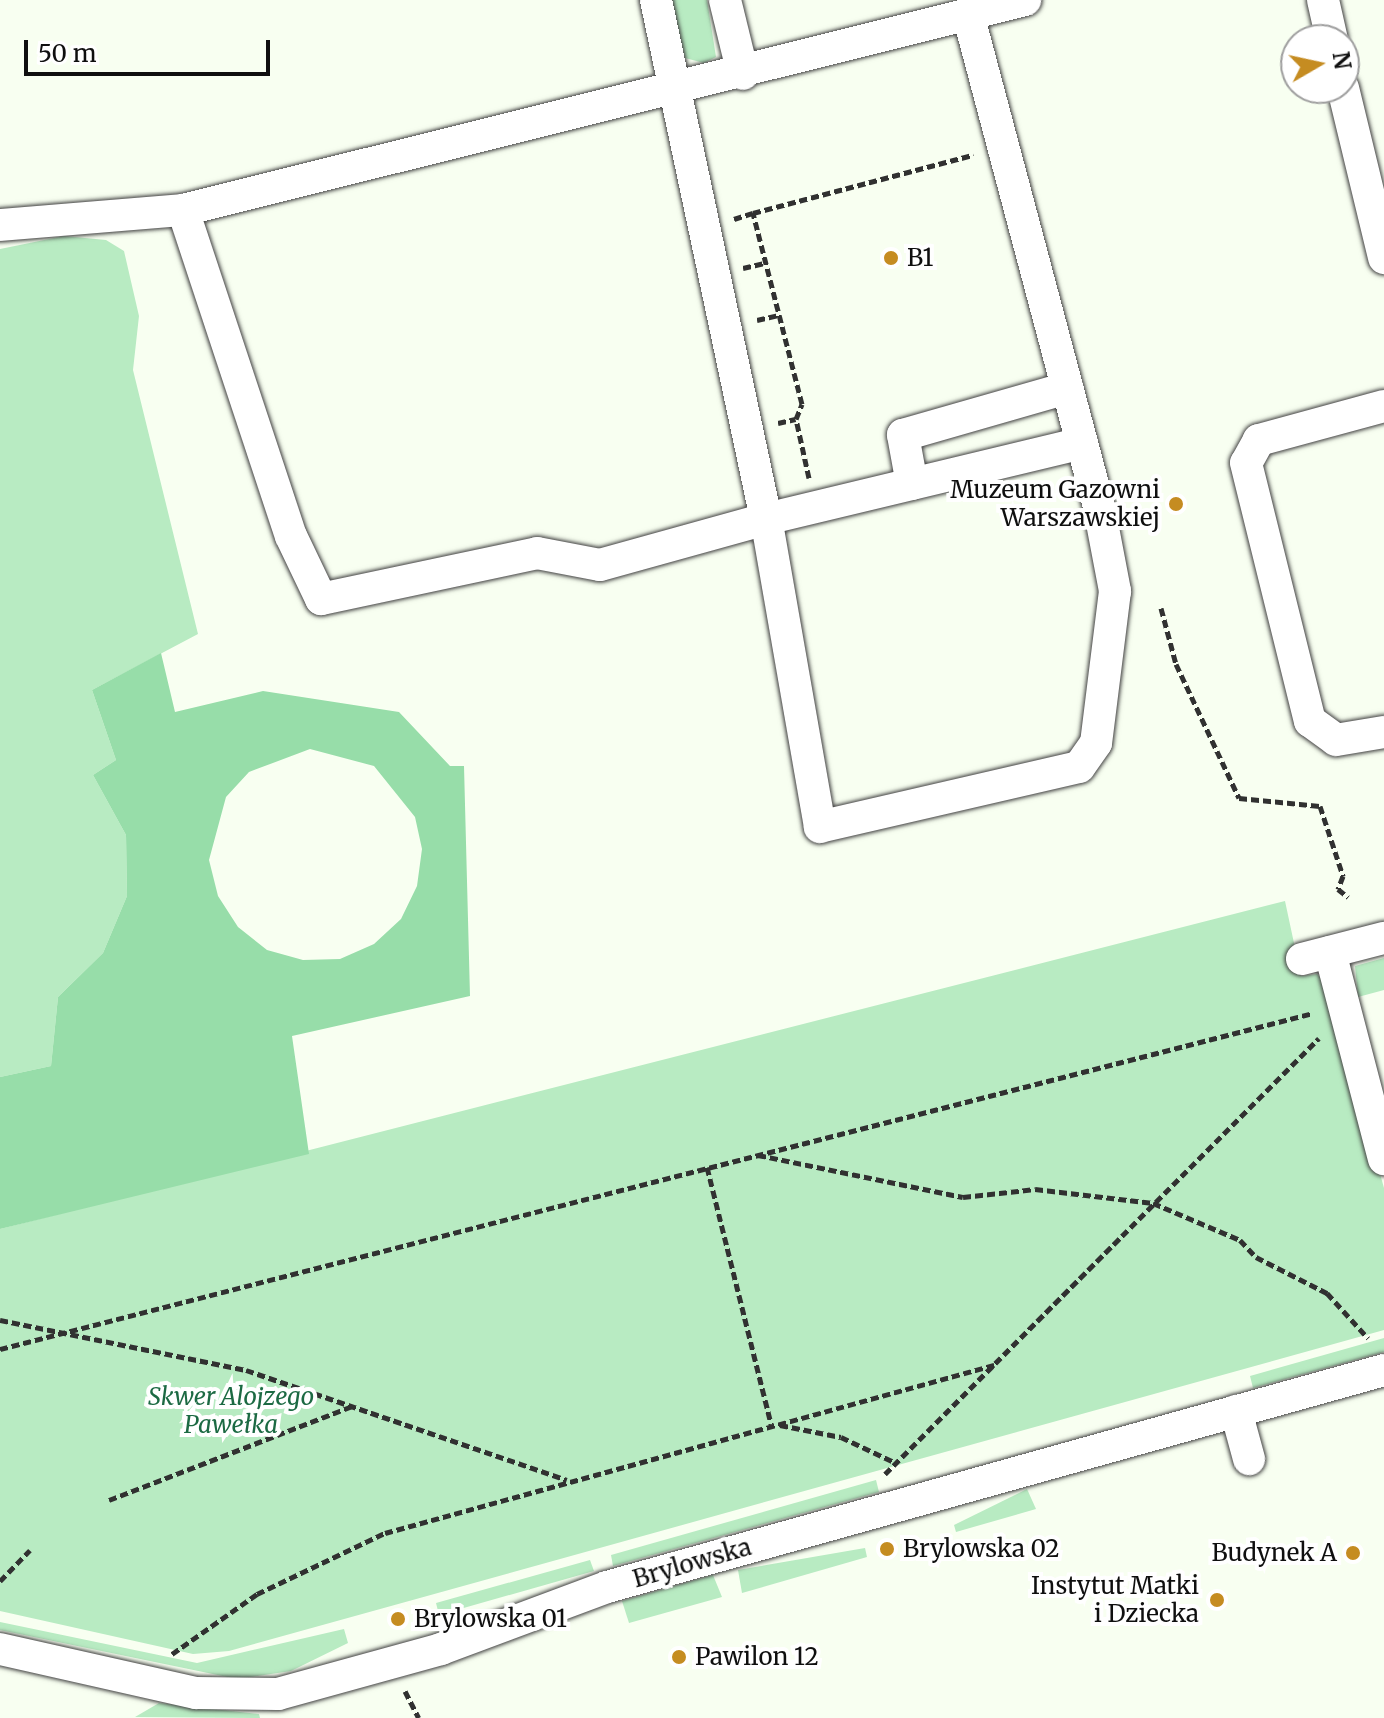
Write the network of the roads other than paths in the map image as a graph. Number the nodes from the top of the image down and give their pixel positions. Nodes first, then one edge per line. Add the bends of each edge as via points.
1 (656, 0) edge
2 (725, 0) edge
3 (1025, 0) edge
4 (1323, 0) edge
5 (968, 14) junction
6 (1328, 24) edge
7 (743, 74) junction
8 (679, 84) junction
9 (1348, 104) edge
10 (1376, 192) edge
11 (183, 210) junction
12 (0, 225) edge
13 (1384, 258) edge
14 (1067, 388) junction
15 (1384, 406) edge
16 (1082, 443) junction
17 (912, 484) junction
18 (766, 519) junction
19 (1384, 732) edge
20 (1384, 938) edge
21 (1384, 1159) edge
22 (1384, 1370) edge
23 (1236, 1411) junction
24 (1249, 1459) dead end
25 (0, 1649) edge

1 - 8 street
2 - 7 street
3 - 5 street
4 - 6 street
5 - 7 street
5 - 14 street
7 - 8 street
8 - 11 street
8 - 18 street
9 - 10 street
10 - 13 street
11 - 12 street
11 - 18 street via 291,536 321,599 537,553 600,565
14 - 16 street
14 - 17 street via 903,435
15 - 19 street via 1259,440 1246,463 1310,721 1336,740
16 - 17 street
16 - 18 street via 1115,591 1096,743 1079,767 997,790 820,827
17 - 18 street
20 - 21 street via 1316,955
22 - 23 street, Brylowska
23 - 24 street
23 - 25 street, Brylowska via 607,1587 441,1649 278,1694 196,1693

